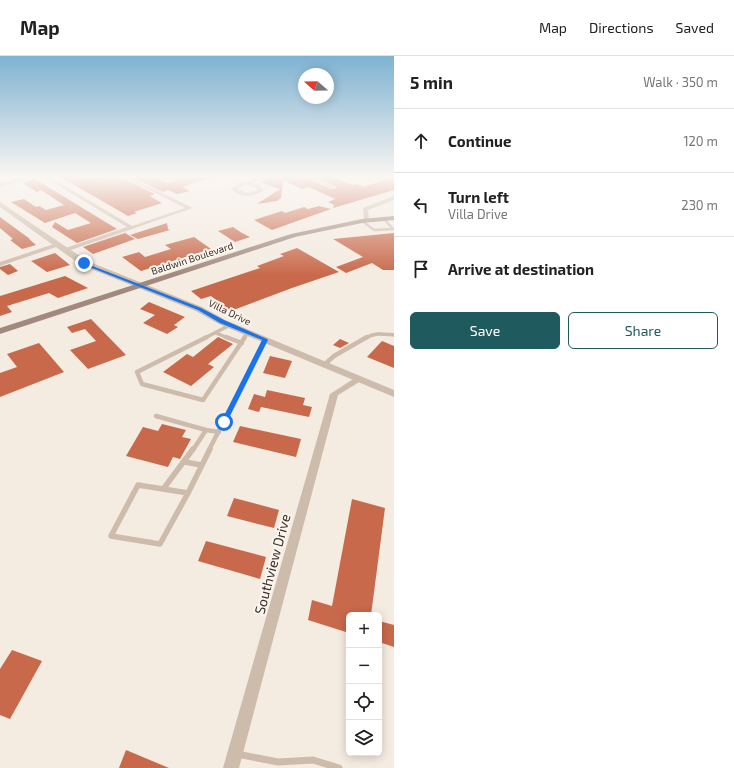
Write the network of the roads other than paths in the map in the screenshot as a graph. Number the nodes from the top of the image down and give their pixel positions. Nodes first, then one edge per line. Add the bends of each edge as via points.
1 (7, 209) edge
2 (101, 209) edge
3 (186, 209) edge
4 (365, 209) edge
5 (394, 218) edge
6 (384, 219) junction
7 (364, 220) junction
8 (132, 228) junction
9 (57, 245) junction
10 (65, 250) junction
11 (0, 264) edge
12 (140, 286) junction
13 (230, 325) junction
14 (0, 331) edge
15 (216, 332) junction
16 (248, 332) junction
17 (394, 335) edge
18 (265, 340) junction
19 (242, 343) junction
20 (324, 364) junction
21 (358, 379) junction
22 (394, 394) edge
23 (156, 416) dead end
24 (206, 430) junction
25 (219, 432) junction
26 (185, 462) junction
27 (201, 465) junction
28 (164, 488) junction
29 (188, 493) junction
30 (236, 753) junction
31 (232, 768) edge
32 (339, 768) edge

1 - 9 street, Villa Drive
2 - 8 street
3 - 8 street
4 - 7 street
5 - 6 main road, Baldwin Boulevard
6 - 7 main road, Baldwin Boulevard
6 - 7 lane via 393,229 374,230
7 - 12 main road, Baldwin Boulevard via 293,235
8 - 10 street
9 - 10 street, Villa Drive
9 - 11 street
10 - 12 street, Villa Drive via 84,263
12 - 13 street, Villa Drive via 199,309
12 - 14 main road, Baldwin Boulevard
13 - 15 lane
13 - 16 street, Villa Drive
15 - 19 lane
15 - 19 lane via 137,372 142,384 203,400
16 - 18 street, Villa Drive
16 - 19 lane
17 - 20 lane via 372,334
18 - 20 street, Villa Drive
18 - 25 lane
20 - 21 street, Villa Drive
21 - 22 street, Villa Drive
21 - 30 street, Southview Drive via 334,394
23 - 24 lane
24 - 25 lane
24 - 26 lane
25 - 27 lane
26 - 27 lane
26 - 28 lane
27 - 29 lane
28 - 29 lane
28 - 29 lane via 138,485 111,536 160,544
30 - 31 street, Southview Drive
30 - 32 lane via 278,762 313,760

